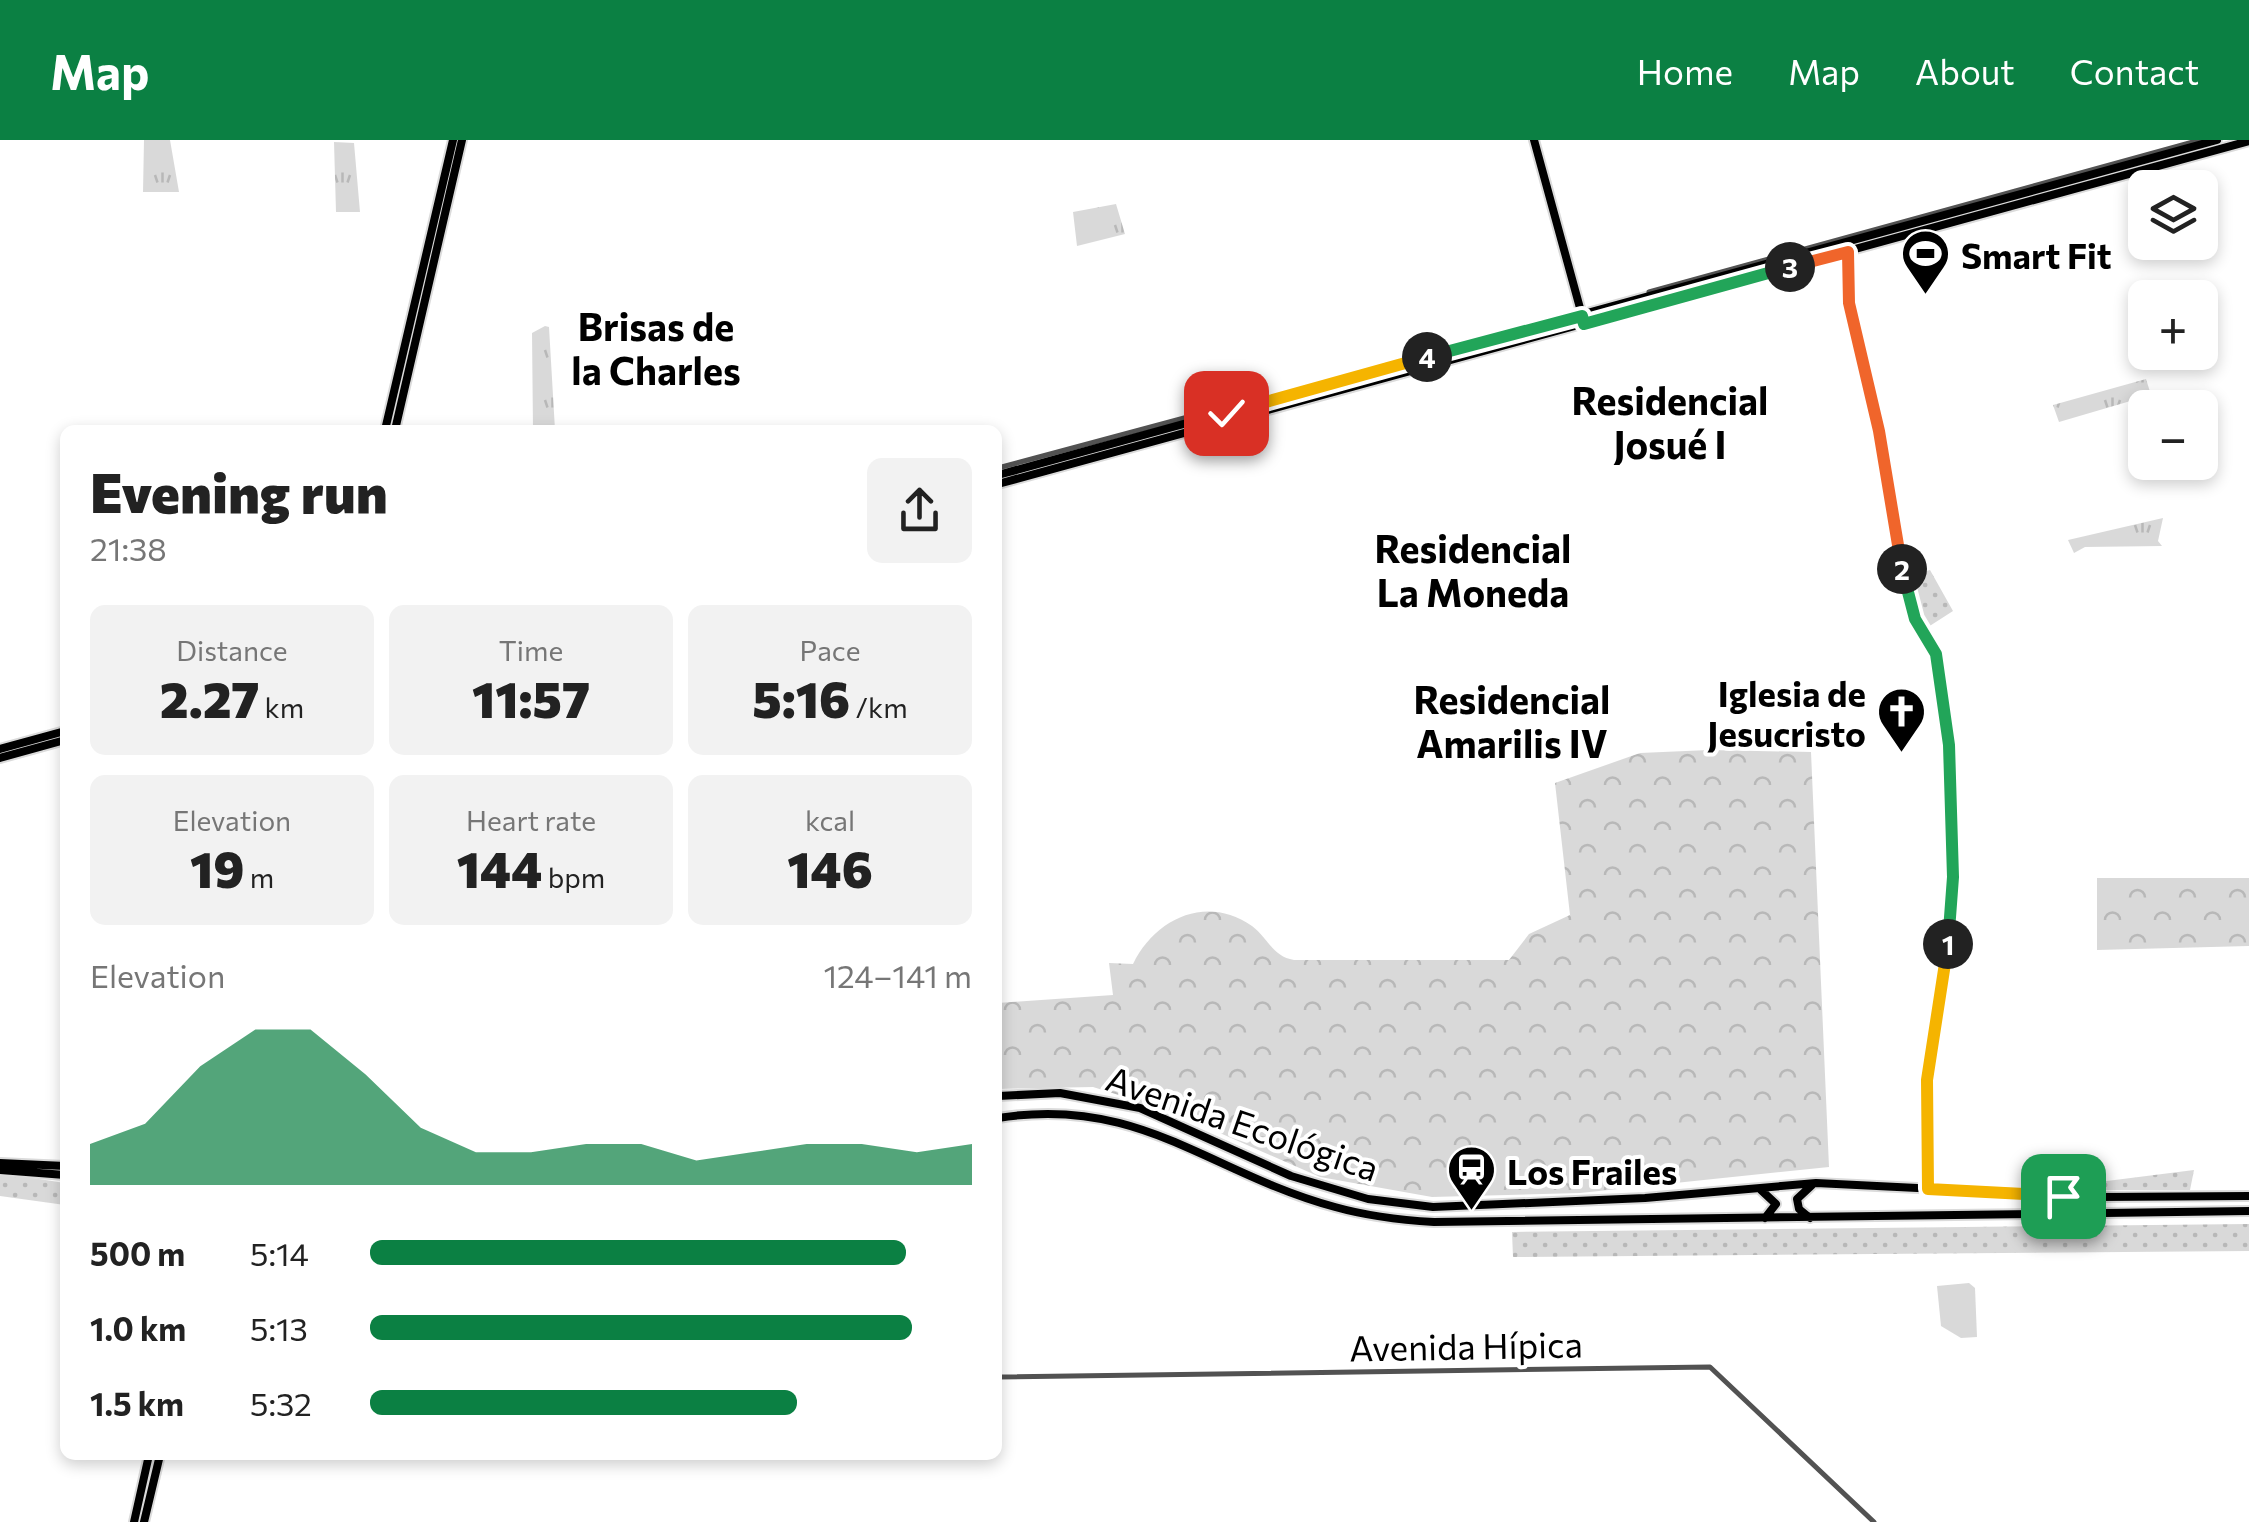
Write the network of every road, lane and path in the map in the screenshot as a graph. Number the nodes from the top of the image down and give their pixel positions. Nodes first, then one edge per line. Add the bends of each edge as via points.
1 (453, 140) edge
2 (462, 140) edge
3 (1534, 140) edge
4 (2200, 140) edge
5 (2217, 140) edge
6 (2249, 141) edge
7 (1848, 252) junction
8 (1582, 318) junction
9 (386, 425) edge
10 (397, 425) edge
11 (1002, 470) edge
12 (1002, 483) edge
13 (60, 732) edge
14 (60, 741) edge
15 (0, 749) edge
16 (0, 758) edge
17 (1002, 1096) edge
18 (1002, 1118) edge
19 (60, 1165) edge
20 (0, 1166) edge
21 (60, 1174) edge
22 (1816, 1183) junction
23 (1756, 1188) junction
24 (1928, 1189) junction
25 (2249, 1196) edge
26 (2249, 1211) edge
27 (1819, 1220) junction
28 (1756, 1222) junction
29 (1002, 1377) edge
30 (148, 1460) edge
31 (159, 1460) edge
32 (134, 1522) edge
33 (144, 1522) edge
34 (1874, 1522) edge

1 - 9 main road
2 - 10 main road
3 - 8 main road
4 - 8 street
5 - 8 main road
6 - 7 main road
7 - 8 main road
7 - 24 street via 1849,303 1901,564 1915,619 1936,654 1949,745 1951,924 1927,1080
8 - 11 main road
8 - 12 main road
13 - 15 main road
14 - 16 main road
17 - 23 main road, Avenida Ecológica via 1060,1093 1140,1108 1291,1176 1368,1199 1432,1207
18 - 28 main road via 1060,1113 1136,1125 1316,1201 1399,1220
19 - 20 main road
20 - 21 main road
22 - 23 main road, Avenida Ecológica
22 - 24 main road, Avenida Ecológica
22 - 27 main road via 1797,1202 1803,1214
23 - 28 main road via 1776,1204
24 - 25 main road, Avenida Ecológica via 2100,1198
26 - 27 main road
27 - 28 main road
29 - 34 street, Avenida Hípica via 1710,1367
30 - 32 main road
31 - 33 main road

